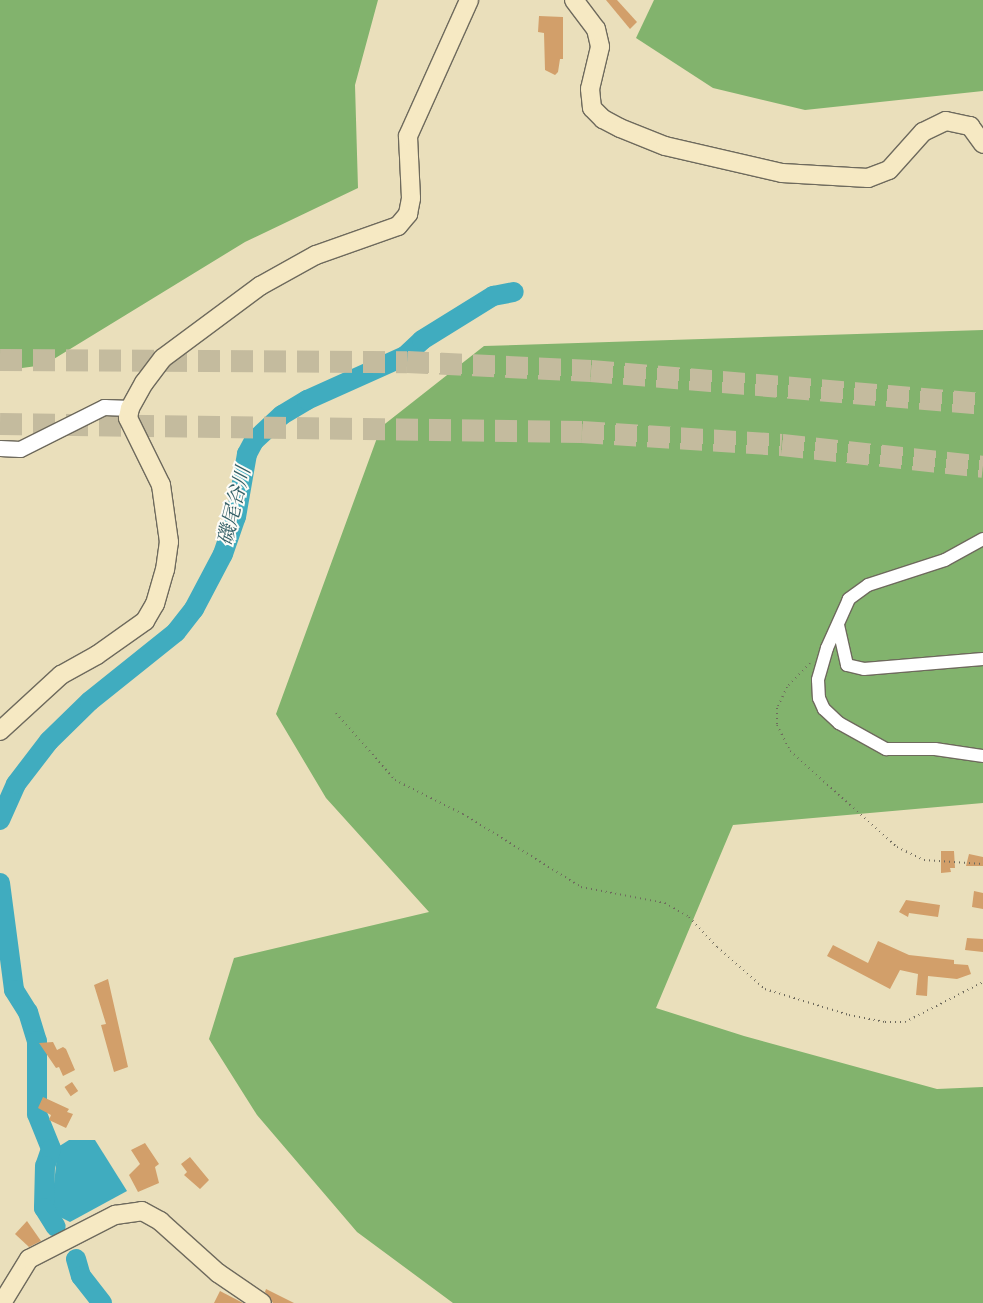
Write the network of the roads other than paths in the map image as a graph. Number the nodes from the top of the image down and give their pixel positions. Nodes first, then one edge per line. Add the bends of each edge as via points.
1 (469, 0) edge
2 (574, 0) edge
3 (983, 144) edge
4 (130, 408) junction
5 (0, 448) edge
6 (983, 539) edge
7 (838, 625) junction
8 (983, 659) edge
9 (0, 731) edge
10 (983, 756) edge
11 (2, 1303) edge
12 (262, 1303) edge

1 - 4 main road via 408,136 411,198 408,214 398,226 316,255 226,309 163,358
2 - 3 main road via 596,29 600,47 590,89 592,108 603,119 620,128 665,146 782,173 868,178 889,170 923,132 946,121 970,126
4 - 5 street via 104,407 20,450
4 - 9 main road via 131,426 161,485 169,542 155,604 145,620 97,655 61,675
6 - 7 street via 945,560 868,585 850,599
7 - 8 street via 847,665 864,669
7 - 10 street via 818,680 819,698 824,709 839,723 886,749 935,749
11 - 12 main road via 29,1259 115,1215 142,1211 160,1221 218,1273

